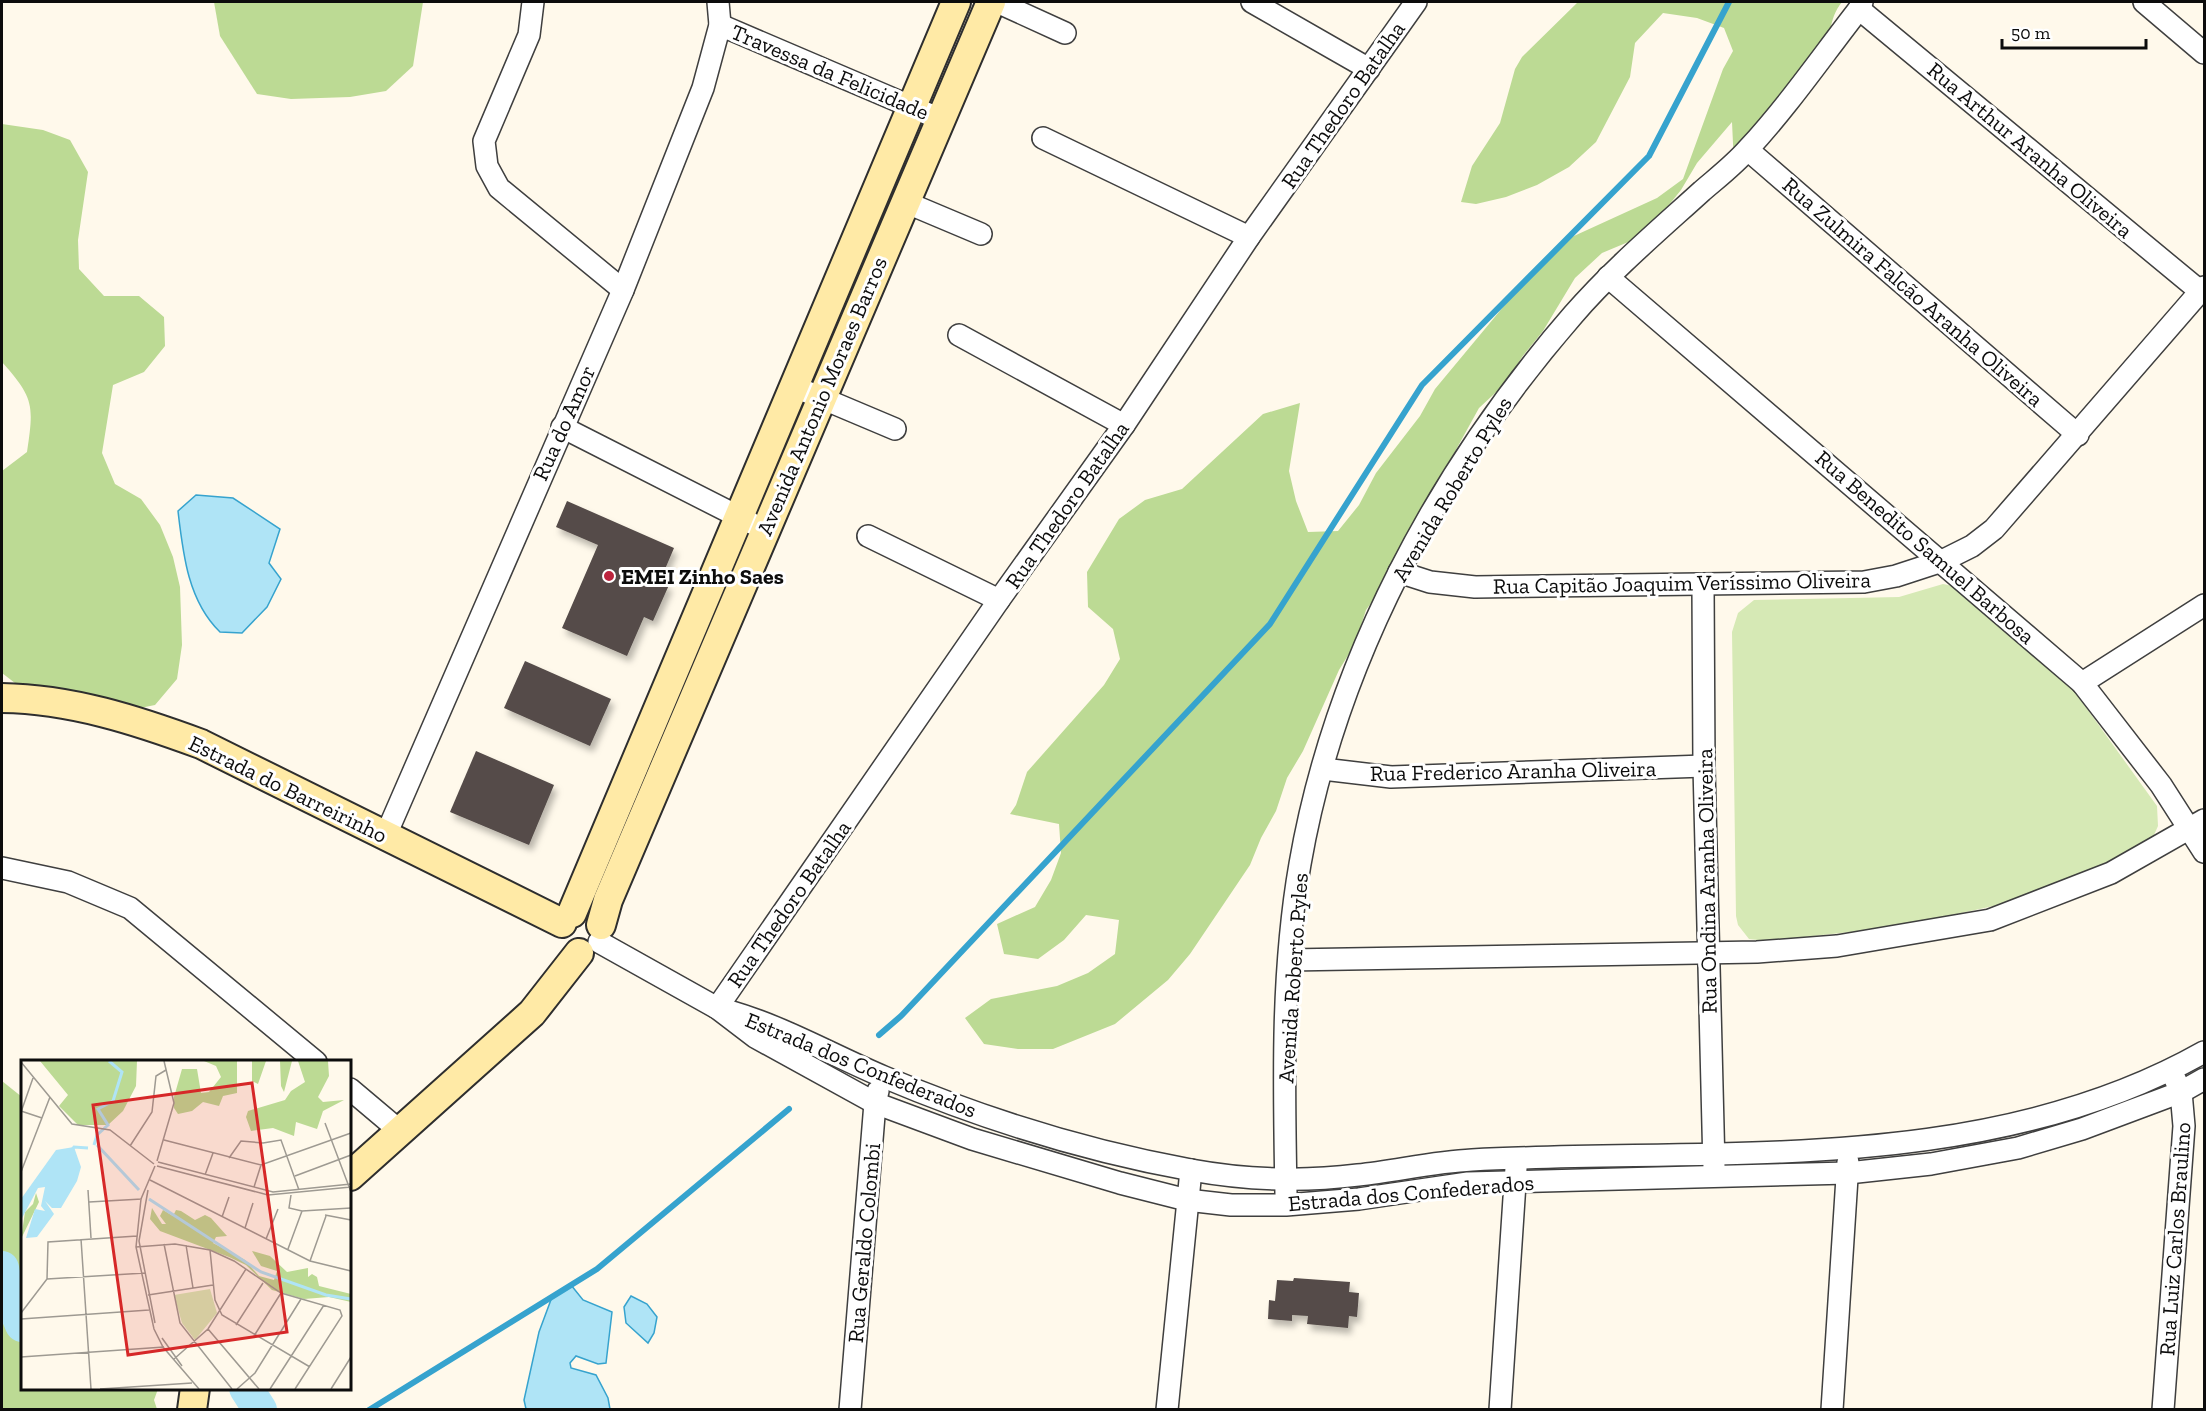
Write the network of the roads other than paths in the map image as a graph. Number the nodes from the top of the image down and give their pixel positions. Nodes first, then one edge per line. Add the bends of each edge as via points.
1 (533, 2) edge
2 (718, 2) edge
3 (956, 2) edge
4 (991, 2) edge
5 (997, 2) edge
6 (1252, 2) edge
7 (1416, 2) edge
8 (2144, 2) edge
9 (1861, 5) edge
10 (720, 25) junction
11 (1065, 33) dead end
12 (2205, 53) edge
13 (1369, 69) junction
14 (912, 108) junction
15 (940, 119) junction
16 (1043, 138) dead end
17 (1748, 150) junction
18 (905, 202) junction
19 (981, 234) dead end
20 (1249, 237) junction
21 (1608, 277) junction
22 (2203, 289) edge
23 (623, 290) junction
24 (959, 335) dead end
25 (793, 386) junction
26 (821, 398) junction
27 (1124, 425) junction
28 (562, 427) junction
29 (895, 429) dead end
30 (2078, 435) junction
31 (738, 516) junction
32 (765, 530) junction
33 (868, 536) dead end
34 (1942, 561) junction
35 (1399, 572) junction
36 (1703, 586) junction
37 (999, 600) junction
38 (2205, 605) edge
39 (2082, 683) junction
40 (2, 698) edge
41 (1704, 766) junction
42 (1323, 769) junction
43 (2197, 824) edge
44 (385, 837) junction
45 (2205, 852) edge
46 (2, 868) edge
47 (567, 918) junction
48 (593, 940) junction
49 (1709, 952) junction
50 (1289, 960) junction
51 (717, 1008) junction
52 (2205, 1052) edge
53 (314, 1060) edge
54 (2171, 1071) junction
55 (882, 1077) junction
56 (2205, 1079) edge
57 (351, 1090) edge
58 (2181, 1092) junction
59 (875, 1103) junction
60 (401, 1132) junction
61 (1849, 1148) junction
62 (1713, 1153) junction
63 (1516, 1158) junction
64 (1191, 1170) junction
65 (1848, 1173) junction
66 (351, 1175) edge
67 (1714, 1177) junction
68 (1286, 1180) junction
69 (1516, 1182) junction
70 (1187, 1200) junction
71 (1286, 1205) junction
72 (195, 1390) edge
73 (192, 1410) edge
74 (850, 1410) edge
75 (1167, 1410) edge
76 (1500, 1410) edge
77 (1832, 1410) edge
78 (2163, 1410) edge

1 - 23 street via 529,35 484,141 487,166 499,188
2 - 10 street, Rua do Amor
3 - 14 street, Avenida Antonio Moraes Barros
4 - 15 street, Avenida Antonio Moraes Barros
5 - 11 street
6 - 13 street
7 - 13 street, Rua Thedoro Batalha
8 - 12 street
9 - 17 street, Avenida Roberto Pyles
9 - 22 street, Rua Arthur Aranha Oliveira
10 - 14 street, Travessa da Felicidade
10 - 23 street, Rua do Amor via 703,88
13 - 20 street, Rua Thedoro Batalha
14 - 15 street, Travessa da Felicidade
14 - 25 street, Avenida Antonio Moraes Barros
15 - 18 street, Avenida Antonio Moraes Barros
16 - 20 street
17 - 21 street, Avenida Roberto Pyles
17 - 30 street, Rua Zulmira Falcão Aranha Oliveira
18 - 19 street
18 - 26 street, Avenida Antonio Moraes Barros
20 - 27 street, Rua Thedoro Batalha
21 - 34 street, Rua Benedito Samuel Barbosa
21 - 35 street, Avenida Roberto Pyles via 1526,370 1476,443
22 - 30 street, Rua Capitão Joaquim Veríssimo Oliveira
23 - 28 street, Rua do Amor
24 - 27 street
25 - 26 street
25 - 31 street, Avenida Antonio Moraes Barros
26 - 29 street
26 - 32 street, Avenida Antonio Moraes Barros
27 - 37 street, Rua Thedoro Batalha
28 - 31 street
28 - 44 street, Rua do Amor
30 - 34 street, Rua Capitão Joaquim Veríssimo Oliveira via 1994,529
31 - 32 street
31 - 47 street, Avenida Antonio Moraes Barros
32 - 48 street, Avenida Antonio Moraes Barros
33 - 37 street
34 - 36 street, Rua Capitão Joaquim Veríssimo Oliveira via 1864,582
34 - 39 street, Rua Benedito Samuel Barbosa
35 - 36 street, Rua Capitão Joaquim Veríssimo Oliveira via 1430,582 1475,587
35 - 42 street, Avenida Roberto Pyles via 1354,676
36 - 41 street, Rua Ondina Aranha Oliveira
37 - 51 street, Rua Thedoro Batalha
38 - 39 street
39 - 43 street, Rua Benedito Samuel Barbosa via 2161,785
40 - 44 street, Estrada do Barreirinho via 79,705 190,740 240,761
41 - 42 street, Rua Frederico Aranha Oliveira via 1391,777
41 - 49 street, Rua Ondina Aranha Oliveira
42 - 50 street, Avenida Roberto Pyles via 1300,864
43 - 45 street, Rua Benedito Samuel Barbosa
43 - 49 street via 2111,873 1990,920 1837,946
44 - 47 street, Estrada do Barreirinho
46 - 53 street via 69,882 130,908
47 - 48 street, Estrada do Barreirinho via 579,910 592,913
47 - 48 street via 563,942 567,948
48 - 51 street, Estrada dos Confederados
48 - 60 street via 532,1013
49 - 50 street
49 - 62 street, Rua Ondina Aranha Oliveira
50 - 68 street, Avenida Roberto Pyles
51 - 55 street, Estrada dos Confederados via 765,1021
51 - 59 street, Estrada dos Confederados via 755,1037
52 - 54 street, Estrada dos Confederados
54 - 58 street, Rua Luiz Carlos Braulino
54 - 61 street, Estrada dos Confederados via 2079,1107 2013,1126 1928,1141
55 - 59 street, Rua Geraldo Colombi
55 - 64 street, Estrada dos Confederados via 976,1113 1122,1155
56 - 58 street, Estrada dos Confederados
57 - 60 street
58 - 65 street, Estrada dos Confederados via 2018,1148 1931,1164
58 - 78 street, Rua Luiz Carlos Braulino via 2184,1126
59 - 70 street, Estrada dos Confederados via 972,1139
59 - 74 street, Rua Geraldo Colombi
60 - 66 street
61 - 62 street, Estrada dos Confederados
61 - 65 street
62 - 63 street, Estrada dos Confederados
62 - 67 street, Rua Ondina Aranha Oliveira
63 - 68 street, Estrada dos Confederados
63 - 69 street
64 - 68 street, Estrada dos Confederados
64 - 70 street
65 - 67 street, Estrada dos Confederados
65 - 77 street
67 - 69 street, Estrada dos Confederados
68 - 71 street, Avenida Roberto Pyles
69 - 71 street, Estrada dos Confederados via 1468,1183
69 - 76 street
70 - 71 street, Estrada dos Confederados
70 - 75 street
72 - 73 street

